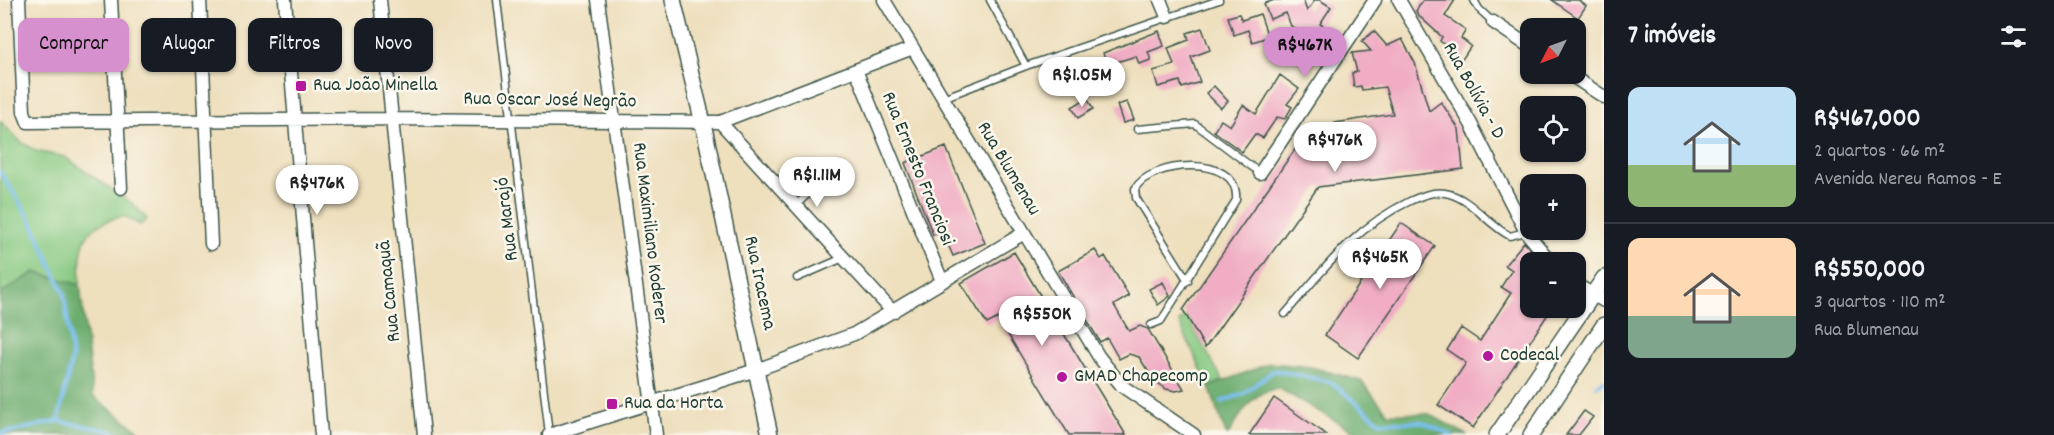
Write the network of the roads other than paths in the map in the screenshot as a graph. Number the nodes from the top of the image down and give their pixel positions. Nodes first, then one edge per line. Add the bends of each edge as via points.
1 (19, 0) edge
2 (111, 0) edge
3 (200, 0) edge
4 (285, 0) edge
5 (380, 0) edge
6 (497, 0) edge
7 (598, 0) edge
8 (674, 0) edge
9 (884, 0) edge
10 (990, 0) edge
11 (1160, 0) edge
12 (1219, 0) edge
13 (1375, 0) edge
14 (1399, 0) edge
15 (1474, 0) edge
16 (1167, 17) junction
17 (1493, 22) joint
18 (1520, 40) edge
19 (913, 48) junction
20 (1026, 66) junction
21 (856, 70) junction
22 (1584, 84) edge
23 (1604, 97) edge
24 (942, 98) junction
25 (294, 119) junction
26 (392, 119) junction
27 (513, 119) junction
28 (205, 120) junction
29 (117, 122) junction
30 (615, 122) junction
31 (720, 122) junction
32 (703, 123) junction
33 (1137, 129) dead end
34 (839, 165) dead end
35 (1260, 173) joint
36 (121, 188) dead end
37 (796, 205) junction
38 (1520, 219) edge
39 (1024, 233) junction
40 (1520, 233) edge
41 (1533, 240) edge
42 (212, 244) dead end
43 (1543, 252) edge
44 (843, 258) junction
45 (797, 278) dead end
46 (1604, 278) edge
47 (942, 281) junction
48 (1188, 282) junction
49 (1598, 297) edge
50 (893, 312) junction
51 (1285, 314) dead end
52 (1151, 325) dead end
53 (1604, 325) edge
54 (756, 370) junction
55 (651, 402) junction
56 (321, 435) edge
57 (424, 435) edge
58 (549, 435) edge
59 (656, 435) edge
60 (770, 435) edge
61 (1194, 435) edge
62 (1497, 435) edge
63 (1531, 435) edge

1 - 29 street, Rua Oscar José Negrão via 24,112 28,122
2 - 29 street
3 - 28 street
4 - 25 street
5 - 26 street, Rua Camaquã
6 - 27 lane, Rua Marajó
7 - 30 street, Rua Maximiliano Koderer
8 - 32 street, Rua Iracema
9 - 19 street, Rua Blumenau
10 - 20 lane
11 - 16 street
12 - 16 lane
13 - 35 street
14 - 38 street, Rua Bolívia - D via 1471,124
15 - 17 lane
16 - 20 lane
17 - 18 street
19 - 21 street, Rua Oscar José Negrão
19 - 24 street, Rua Blumenau
20 - 24 lane
21 - 31 street, Rua Oscar José Negrão
21 - 47 street, Rua Ernesto Franciosi
22 - 23 street
24 - 39 street, Rua Blumenau
25 - 26 street, Rua Oscar José Negrão
25 - 28 street, Rua Oscar José Negrão
25 - 56 street
26 - 27 street, Rua Oscar José Negrão
26 - 57 street, Rua Camaquã
27 - 30 street, Rua Oscar José Negrão
27 - 58 lane, Rua Marajó
28 - 29 street, Rua Oscar José Negrão
28 - 42 street
29 - 36 street
30 - 32 street, Rua Oscar José Negrão
30 - 55 street, Rua Maximiliano Koderer
31 - 32 street, Rua Oscar José Negrão
31 - 37 street
32 - 54 street, Rua Iracema
33 - 35 lane via 1195,124
34 - 37 lane
37 - 44 street
39 - 47 street
39 - 61 street, Rua Blumenau via 1099,357 1122,386
40 - 51 lane via 1510,236 1458,197 1425,194 1388,212 1348,241
41 - 43 street, Rua Bolívia - D
44 - 45 lane
44 - 50 street
46 - 49 street
47 - 50 street
48 - 48 lane via 1136,198 1135,189 1149,174 1201,165 1227,175 1236,200
48 - 52 lane via 1161,321
49 - 62 street
50 - 54 street via 854,334
53 - 63 street
54 - 55 street
54 - 60 street, Rua Iracema
55 - 58 street
55 - 59 street, Rua Maximiliano Koderer

